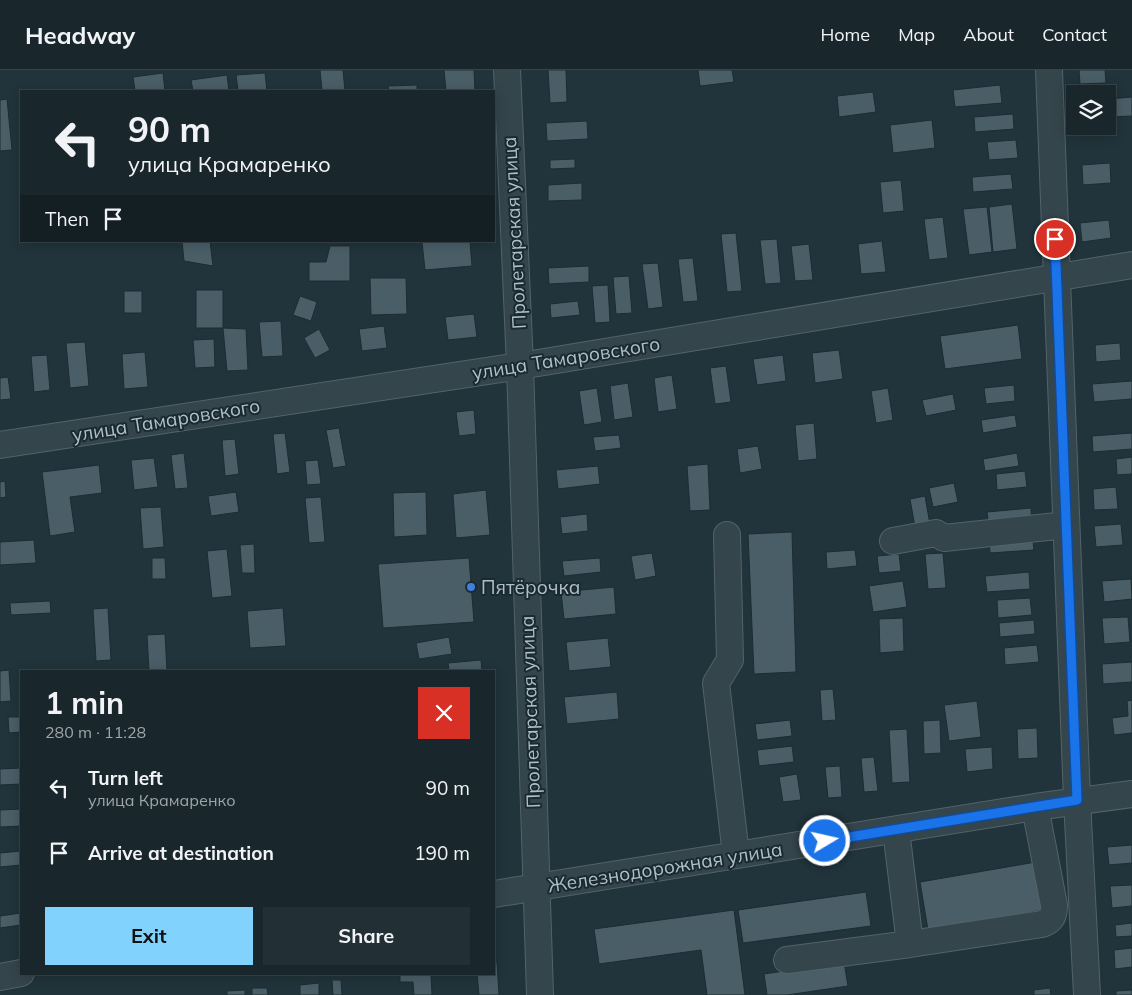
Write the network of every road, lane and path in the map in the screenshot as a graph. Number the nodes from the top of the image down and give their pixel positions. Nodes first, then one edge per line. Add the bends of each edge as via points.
1 (507, 70) edge
2 (1050, 70) edge
3 (1132, 265) edge
4 (1056, 276) junction
5 (520, 366) junction
6 (0, 445) edge
7 (1066, 525) junction
8 (727, 535) dead end
9 (893, 541) dead end
10 (1132, 794) edge
11 (1077, 800) junction
12 (1036, 807) junction
13 (896, 830) junction
14 (736, 855) junction
15 (535, 888) junction
16 (495, 894) edge
17 (910, 944) junction
18 (787, 960) dead end
19 (20, 973) edge
20 (0, 977) edge
21 (540, 995) edge
22 (1087, 995) edge

1 - 5 street, Пролетарская улица
2 - 4 street
3 - 4 street, улица Тамаровского
4 - 5 street, улица Тамаровского
4 - 7 street
5 - 6 street, улица Тамаровского
5 - 15 street, Пролетарская улица
7 - 9 street via 944,538 936,533
7 - 11 street
8 - 14 street via 730,660 716,684
10 - 11 street, Железнодорожная улица
11 - 12 street, Железнодорожная улица
11 - 22 street
12 - 13 street, Железнодорожная улица
12 - 17 street via 1054,905 1050,921
13 - 14 street, Железнодорожная улица
13 - 17 street
14 - 15 street, Железнодорожная улица
15 - 16 street, Железнодорожная улица
15 - 21 street, Пролетарская улица
17 - 18 street
19 - 20 street

